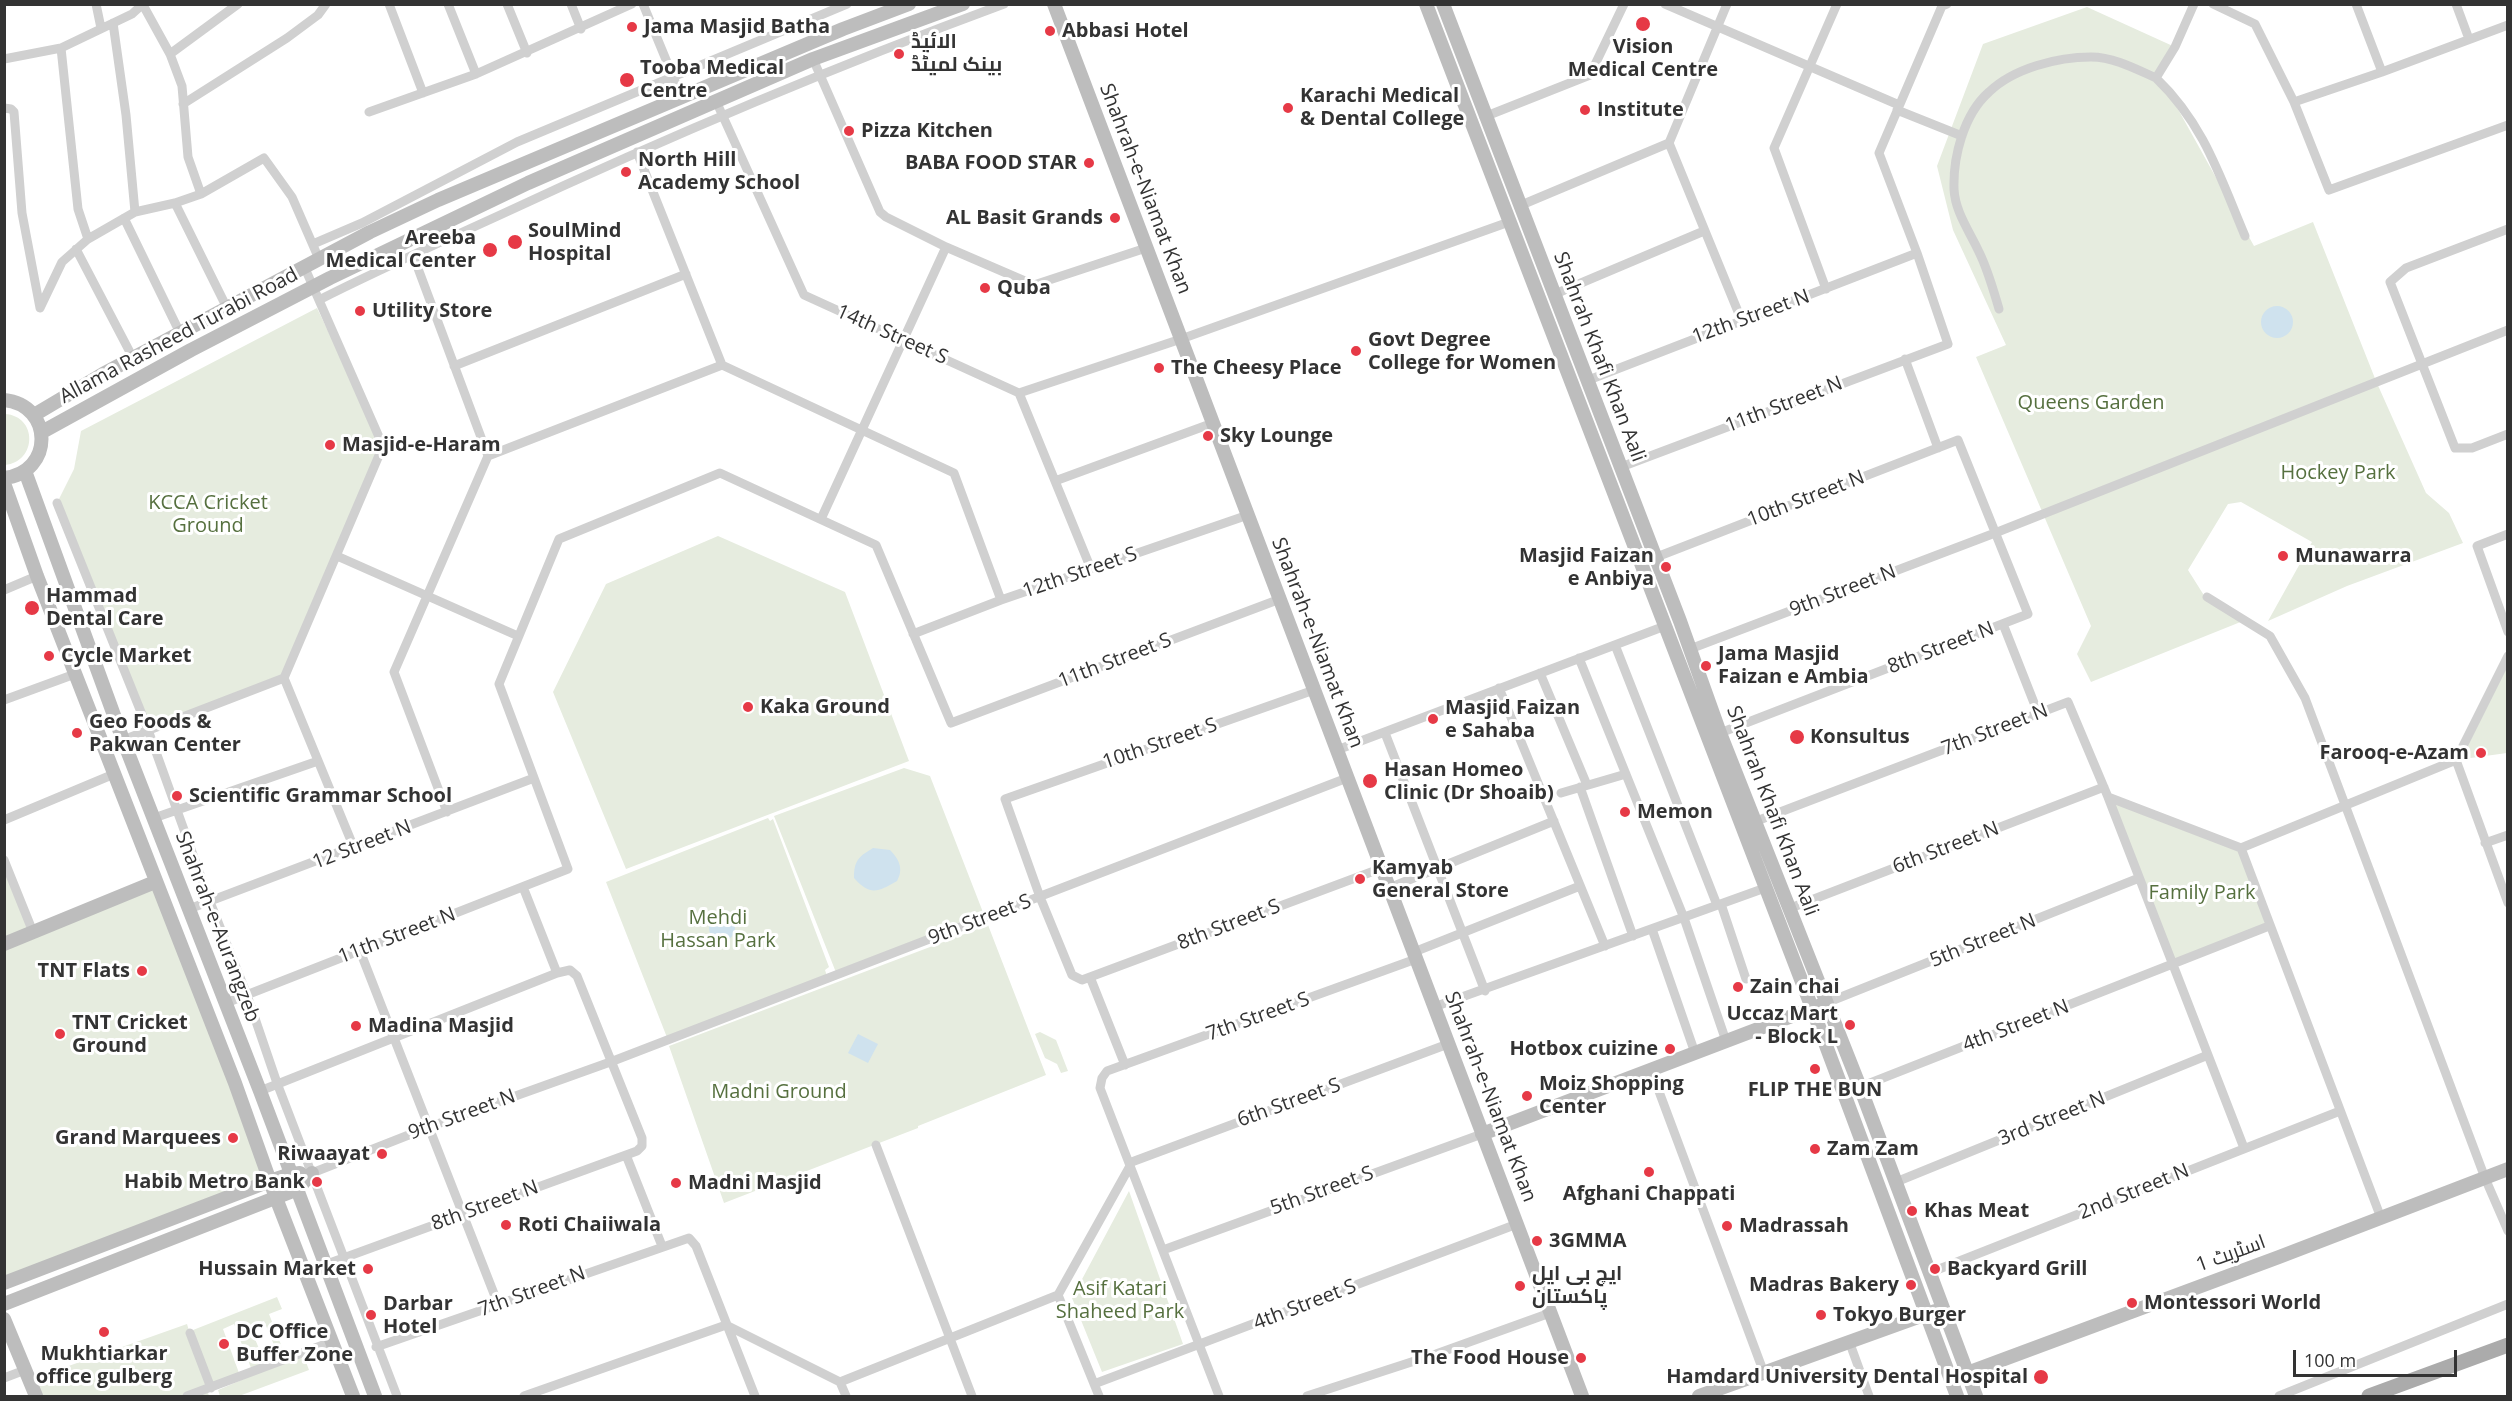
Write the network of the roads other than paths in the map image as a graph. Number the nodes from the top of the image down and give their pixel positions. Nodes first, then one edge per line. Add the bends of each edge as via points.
1 (96, 4) edge
2 (238, 4) edge
3 (326, 4) edge
4 (389, 4) edge
5 (448, 4) edge
6 (507, 4) edge
7 (571, 4) edge
8 (643, 4) edge
9 (847, 4) edge
10 (909, 4) edge
11 (963, 4) edge
12 (1004, 4) edge
13 (1054, 4) edge
14 (1426, 4) edge
15 (1443, 4) edge
16 (1624, 4) edge
17 (1665, 4) edge
18 (1727, 4) edge
19 (1837, 4) edge
20 (1947, 4) edge
21 (2194, 4) edge
22 (2213, 4) edge
23 (2356, 4) edge
24 (2456, 4) edge
25 (143, 5) edge
26 (632, 5) edge
27 (113, 23) junction
28 (2508, 25) edge
29 (101, 28) junction
30 (581, 28) junction
31 (1717, 28) junction
32 (2469, 39) junction
33 (61, 48) junction
34 (527, 53) junction
35 (170, 54) junction
36 (4, 59) edge
37 (813, 60) junction
38 (1810, 68) junction
39 (2382, 72) junction
40 (476, 74) junction
41 (673, 75) junction
42 (821, 76) junction
43 (2156, 78) junction
44 (423, 93) junction
45 (681, 96) junction
46 (716, 101) junction
47 (2294, 102) junction
48 (183, 104) junction
49 (4, 108) edge
50 (1898, 108) junction
51 (369, 112) dead end
52 (724, 116) junction
53 (1484, 117) junction
54 (2508, 125) edge
55 (1962, 136) junction
56 (1669, 143) junction
57 (637, 152) junction
58 (201, 194) junction
59 (175, 203) junction
60 (1519, 206) junction
61 (135, 212) junction
62 (124, 218) junction
63 (1509, 222) junction
64 (2508, 229) edge
65 (1704, 231) junction
66 (2245, 236) dead end
67 (88, 239) junction
68 (313, 244) junction
69 (946, 247) junction
70 (1146, 248) junction
71 (76, 249) junction
72 (1917, 253) junction
73 (413, 255) junction
74 (319, 259) junction
75 (304, 266) junction
76 (686, 274) junction
77 (1826, 289) junction
78 (1537, 292) junction
79 (316, 293) junction
80 (1554, 293) junction
81 (1542, 306) junction
82 (227, 308) junction
83 (1999, 309) dead end
84 (1741, 319) junction
85 (2508, 330) edge
86 (180, 333) junction
87 (903, 339) junction
88 (1181, 339) junction
89 (133, 358) junction
90 (1905, 359) junction
91 (2422, 362) junction
92 (722, 365) junction
93 (454, 366) junction
94 (1586, 381) junction
95 (1019, 393) junction
96 (4, 400) edge
97 (34, 415) junction
98 (1213, 423) junction
99 (862, 430) junction
100 (42, 432) junction
101 (2508, 434) edge
102 (1938, 448) junction
103 (488, 456) junction
104 (1620, 465) junction
105 (1604, 467) junction
106 (25, 471) junction
107 (4, 478) edge
108 (1055, 481) junction
109 (4, 483) edge
110 (57, 503) dead end
111 (1248, 515) junction
112 (821, 519) junction
113 (1995, 533) junction
114 (2508, 534) edge
115 (337, 556) junction
116 (1654, 558) junction
117 (1091, 569) junction
118 (37, 576) junction
119 (4, 590) edge
120 (427, 595) junction
121 (2207, 597) dead end
122 (1280, 599) junction
123 (1001, 600) junction
124 (2003, 624) junction
125 (1682, 628) junction
126 (1666, 630) junction
127 (2507, 631) edge
128 (913, 634) junction
129 (518, 636) junction
130 (1615, 645) junction
131 (1690, 649) junction
132 (2508, 656) edge
133 (1579, 658) junction
134 (1540, 673) junction
135 (75, 674) junction
136 (284, 678) junction
137 (1499, 688) junction
138 (1314, 690) junction
139 (4, 700) edge
140 (2038, 713) junction
141 (148, 730) junction
142 (1385, 733) junction
143 (1720, 733) junction
144 (123, 740) junction
145 (1337, 750) junction
146 (2456, 760) junction
147 (318, 762) junction
148 (114, 774) junction
149 (1626, 774) junction
150 (1347, 777) junction
151 (534, 778) junction
152 (1584, 786) junction
153 (2104, 787) junction
154 (1561, 793) dead end
155 (2108, 797) junction
156 (2345, 807) junction
157 (178, 809) junction
158 (447, 812) junction
159 (154, 818) junction
160 (4, 820) edge
161 (1554, 821) junction
162 (1754, 822) junction
163 (2508, 835) edge
164 (2486, 843) junction
165 (354, 848) junction
166 (2241, 848) junction
167 (4, 860) edge
168 (1382, 868) junction
169 (1437, 868) junction
170 (2139, 878) junction
171 (155, 882) junction
172 (1580, 885) junction
173 (523, 887) junction
174 (1389, 888) junction
175 (1765, 888) junction
176 (1040, 897) junction
177 (210, 902) junction
178 (2508, 903) edge
179 (1719, 905) junction
180 (189, 909) junction
181 (1788, 909) junction
182 (1684, 918) junction
183 (2269, 926) junction
184 (1652, 929) junction
185 (1462, 931) junction
186 (33, 932) junction
187 (1633, 936) junction
188 (4, 944) edge
189 (1605, 946) junction
190 (360, 951) junction
191 (1415, 956) junction
192 (2173, 964) junction
193 (557, 973) junction
194 (1090, 977) junction
195 (1746, 980) dead end
196 (1485, 991) junction
197 (247, 995) junction
198 (226, 1003) junction
199 (1819, 1006) junction
200 (1434, 1007) junction
201 (394, 1037) junction
202 (1726, 1041) junction
203 (1448, 1044) junction
204 (1695, 1053) junction
205 (2208, 1055) junction
206 (613, 1061) junction
207 (1125, 1065) junction
208 (1651, 1070) junction
209 (277, 1083) junction
210 (1860, 1087) junction
211 (260, 1091) junction
212 (2340, 1111) junction
213 (429, 1127) junction
214 (1482, 1134) junction
215 (876, 1144) dead end
216 (2244, 1148) junction
217 (626, 1155) junction
218 (1130, 1164) junction
219 (2508, 1169) edge
220 (312, 1173) junction
221 (291, 1174) junction
222 (2485, 1178) junction
223 (270, 1181) junction
224 (1896, 1182) junction
225 (298, 1189) junction
226 (276, 1198) junction
227 (463, 1214) junction
228 (2380, 1218) junction
229 (1517, 1224) junction
230 (2508, 1231) edge
231 (662, 1246) junction
232 (1163, 1250) junction
233 (344, 1258) junction
234 (327, 1264) junction
235 (1929, 1273) junction
236 (4, 1283) edge
237 (1058, 1295) junction
238 (4, 1304) edge
239 (498, 1304) junction
240 (2508, 1304) edge
241 (1943, 1308) junction
242 (1550, 1313) junction
243 (1927, 1314) junction
244 (4, 1319) edge
245 (726, 1325) junction
246 (190, 1334) dead end
247 (950, 1338) junction
248 (1849, 1341) junction
249 (332, 1342) junction
250 (1199, 1345) junction
251 (2505, 1346) edge
252 (376, 1347) junction
253 (25, 1370) junction
254 (1764, 1373) junction
255 (1967, 1373) junction
256 (4, 1378) edge
257 (840, 1382) junction
258 (1094, 1384) junction
259 (211, 1388) junction
260 (36, 1396) edge
261 (187, 1396) edge
262 (353, 1396) edge
263 (375, 1396) edge
264 (397, 1396) edge
265 (524, 1396) edge
266 (755, 1396) edge
267 (846, 1396) edge
268 (972, 1396) edge
269 (1099, 1396) edge
270 (1219, 1396) edge
271 (1307, 1396) edge
272 (1582, 1396) edge
273 (1699, 1396) edge
274 (1869, 1396) edge
275 (1957, 1396) edge
276 (1976, 1396) edge
277 (2279, 1396) edge
278 (2369, 1396) edge

1 - 29 street
2 - 35 street
3 - 48 street via 318,15 287,38
4 - 44 street
5 - 40 street
6 - 34 street
7 - 30 street
8 - 41 street
9 - 41 street
10 - 45 main road, Allama Rasheed Turabi Road
11 - 37 main road, Allama Rasheed Turabi Road
12 - 42 street
13 - 70 main road, Shahrah-e-Niamat Khan
14 - 63 main road, Shahrah Khafi Khan Aali
15 - 53 main road, Shahrah Khafi Khan Aali
16 - 53 street via 1590,75
17 - 31 street
18 - 31 street
19 - 38 street
20 - 50 street via 1942,6
21 - 43 street
22 - 47 street via 2255,24
23 - 39 street
24 - 32 street
25 - 27 street
25 - 35 street
26 - 30 street
27 - 29 street
27 - 61 street
28 - 32 street
29 - 33 street
30 - 34 street
31 - 38 street
31 - 56 street
32 - 39 street
33 - 36 street
33 - 67 street via 78,209
34 - 40 street
35 - 48 street via 182,86
37 - 42 street
37 - 46 main road, Allama Rasheed Turabi Road
38 - 50 street
38 - 77 street via 1774,148
39 - 47 street
40 - 44 street
41 - 45 street
41 - 68 street via 517,142
42 - 52 street
42 - 69 street via 880,212
43 - 55 street via 2107,58 2058,60 2018,73 1988,92
43 - 66 street via 2183,106 2205,140
44 - 51 street
45 - 74 main road, Allama Rasheed Turabi Road via 438,200
46 - 52 street, 14th Street S
46 - 79 main road, Allama Rasheed Turabi Road via 528,183
47 - 54 street via 2329,190
48 - 58 street via 188,157
49 - 71 street via 14,112 22,213 40,308 62,262
50 - 55 street
50 - 72 street via 1879,153
52 - 57 street
52 - 87 street, 14th Street S via 804,295
53 - 60 main road, Shahrah Khafi Khan Aali
55 - 83 street via 1954,190 1961,217 1980,254
56 - 60 street
56 - 65 street
57 - 73 street
57 - 76 street
58 - 59 street
58 - 68 street via 264,159 292,197
59 - 61 street
59 - 82 street
60 - 80 main road, Shahrah Khafi Khan Aali
61 - 62 street
62 - 67 street
62 - 86 street
63 - 78 main road, Shahrah Khafi Khan Aali
63 - 88 street
64 - 91 street via 2406,268 2390,282
65 - 80 street
65 - 84 street
67 - 71 street
68 - 74 street
69 - 70 street via 1034,285
69 - 87 street
70 - 88 main road, Shahrah-e-Niamat Khan
71 - 89 street
72 - 77 street, 12th Street N
72 - 90 street, 11th Street N via 1948,344
73 - 79 street
73 - 93 street
74 - 75 main road, Allama Rasheed Turabi Road
75 - 79 street
75 - 82 main road, Allama Rasheed Turabi Road
76 - 92 street
76 - 93 street
77 - 84 street, 12th Street N
78 - 80 main road
78 - 81 main road, Shahrah Khafi Khan Aali
79 - 100 main road, Allama Rasheed Turabi Road via 181,355
79 - 115 street via 383,446
80 - 81 main road
80 - 94 main road, Shahrah Khafi Khan Aali
81 - 105 main road, Shahrah Khafi Khan Aali
82 - 86 main road, Allama Rasheed Turabi Road
84 - 94 street, 12th Street N
85 - 91 street
86 - 89 main road, Allama Rasheed Turabi Road
87 - 95 street, 14th Street S
87 - 99 street
88 - 95 street
88 - 98 main road, Shahrah-e-Niamat Khan
89 - 97 main road, Allama Rasheed Turabi Road
90 - 102 street
90 - 104 street, 11th Street N
91 - 101 street via 2455,448 2472,448
91 - 113 street, 9th Street N
92 - 99 street
92 - 103 street
93 - 103 street
94 - 104 main road, Shahrah Khafi Khan Aali
95 - 108 street
96 - 97 main road via 25,406
97 - 100 main road
98 - 108 street
98 - 111 main road, Shahrah-e-Niamat Khan
99 - 112 street
99 - 123 street via 954,473
100 - 106 main road via 37,458
102 - 113 street, 10th Street N via 1958,440
102 - 116 street, 10th Street N
103 - 120 street
104 - 105 main road
104 - 116 main road, Shahrah Khafi Khan Aali
105 - 126 main road, Shahrah Khafi Khan Aali
106 - 107 main road
106 - 144 main road, Shahrah-e-Aurangzeb
108 - 117 street
109 - 118 main road
110 - 141 street
111 - 117 street, 12th Street S
111 - 122 main road, Shahrah-e-Niamat Khan
112 - 128 street via 876,545
112 - 129 street via 720,473 559,539
113 - 124 street, 8th Street N via 2028,614
113 - 131 street, 9th Street N
114 - 127 street via 2477,546
115 - 120 street
115 - 136 street
116 - 125 main road, Shahrah Khafi Khan Aali
117 - 123 street, 12th Street S
118 - 119 street
118 - 135 main road
120 - 129 street
120 - 158 street via 394,672
121 - 156 street via 2270,636 2305,698
122 - 128 street, 11th Street S via 951,723
122 - 138 main road, Shahrah-e-Niamat Khan
123 - 128 street, 12th Street S
124 - 140 street
124 - 143 street, 8th Street N
125 - 126 main road
125 - 131 main road, Shahrah Khafi Khan Aali
126 - 130 street
126 - 175 main road, Shahrah Khafi Khan Aali
129 - 151 street via 499,684
130 - 133 street
130 - 179 street
131 - 143 main road, Shahrah Khafi Khan Aali
132 - 146 street
133 - 134 street
133 - 149 street
134 - 137 street
134 - 152 street
135 - 139 street
135 - 148 main road
136 - 141 street
136 - 147 street
137 - 142 street
137 - 161 street
138 - 145 main road, Shahrah-e-Niamat Khan
138 - 176 street, 10th Street S via 1005,799
140 - 153 street, 7th Street N via 2067,702
140 - 162 street, 7th Street N
141 - 144 street
141 - 157 street
142 - 145 street
142 - 169 street
143 - 162 main road, Shahrah Khafi Khan Aali
144 - 159 main road, Shahrah-e-Aurangzeb
145 - 150 main road, Shahrah-e-Niamat Khan
146 - 156 street
146 - 164 street
147 - 157 street
147 - 165 street
148 - 160 street
148 - 171 main road
149 - 152 street
149 - 182 street
150 - 168 main road, Shahrah-e-Niamat Khan
150 - 176 street, 9th Street S
151 - 158 street, 12 Street N
151 - 173 street, 11th Street N via 568,869
152 - 154 street
152 - 187 street
153 - 155 street
153 - 181 street, 6th Street N
155 - 166 street
155 - 170 street
156 - 166 street
156 - 222 street
157 - 159 street
157 - 177 street
158 - 165 street, 12 Street N
159 - 180 main road, Shahrah-e-Aurangzeb
161 - 169 street
161 - 172 street
162 - 181 main road, Shahrah Khafi Khan Aali
163 - 164 street
164 - 178 street
165 - 177 street, 12 Street N
166 - 183 street
167 - 186 street
168 - 174 main road, Shahrah-e-Niamat Khan
168 - 194 street, 8th Street S
169 - 174 street
169 - 185 street
170 - 192 street
170 - 199 street, 5th Street N
171 - 186 main road
171 - 223 main road
172 - 185 street, 7th Street S
172 - 189 street
173 - 190 street, 11th Street N
173 - 193 street
174 - 191 main road, Shahrah-e-Niamat Khan
175 - 179 street
175 - 199 main road, Shahrah Khafi Khan Aali
176 - 194 street, 8th Street S via 1072,975 1077,979
176 - 206 street, 9th Street S
177 - 180 street, 12 Street N
177 - 197 street
179 - 182 street
179 - 195 street
180 - 198 main road, Shahrah-e-Aurangzeb
181 - 199 main road, Shahrah Khafi Khan Aali
182 - 184 street
182 - 202 street
183 - 192 street, 4th Street N
183 - 212 street
184 - 187 street
184 - 204 street
185 - 191 street, 7th Street S
185 - 196 street
186 - 188 main road
187 - 189 street
189 - 196 street
190 - 197 street, 11th Street N
190 - 201 street
191 - 200 main road, Shahrah-e-Niamat Khan
191 - 207 street, 7th Street S
192 - 205 street
192 - 210 street, 4th Street N
193 - 201 street
193 - 206 street via 574,972
194 - 207 street
196 - 200 street
197 - 198 street, 11th Street N
197 - 209 street
198 - 211 main road, Shahrah-e-Aurangzeb
199 - 202 main road
199 - 210 main road, Shahrah Khafi Khan Aali
199 - 243 main road, Shahrah Khafi Khan Aali
200 - 203 main road, Shahrah-e-Niamat Khan
201 - 209 street
201 - 213 street
202 - 204 main road
203 - 214 main road, Shahrah-e-Niamat Khan
203 - 218 street, 6th Street S
204 - 208 main road
205 - 216 street
205 - 224 street, 3rd Street N
206 - 213 street, 9th Street N
206 - 217 street, 8th Street N via 642,1138 642,1146
207 - 218 street, 7th Street S via 1107,1071 1100,1088
208 - 214 main road
208 - 254 street
209 - 211 street
209 - 220 street
210 - 224 main road, Shahrah Khafi Khan Aali
211 - 221 main road, Shahrah-e-Aurangzeb
212 - 216 street, 2nd Street N
212 - 228 street
213 - 220 street, 9th Street N
213 - 227 street
214 - 229 main road, Shahrah-e-Niamat Khan
214 - 232 street, 5th Street S
215 - 247 street
216 - 235 street, 2nd Street N
217 - 227 street, 8th Street N
217 - 231 street
218 - 232 street
218 - 237 street
219 - 222 main road, اسٹریٹ 1
220 - 221 main road
220 - 225 main road
220 - 233 street
221 - 223 main road
221 - 225 main road, Shahrah-e-Aurangzeb
222 - 228 main road, اسٹریٹ 1
222 - 230 street
223 - 226 main road
223 - 236 main road
224 - 235 main road, Shahrah Khafi Khan Aali
225 - 226 main road
225 - 234 main road, Shahrah-e-Aurangzeb
226 - 238 main road
226 - 249 main road
227 - 233 street, 8th Street N
227 - 239 street
228 - 255 main road, اسٹریٹ 1
229 - 242 main road, Shahrah-e-Niamat Khan
229 - 250 street, 4th Street S
231 - 239 street, 7th Street N
231 - 245 street, 7th Street N via 689,1238 696,1246
232 - 250 street
233 - 234 street, 8th Street N
233 - 252 street
234 - 263 main road, Shahrah-e-Aurangzeb
235 - 241 main road, Shahrah Khafi Khan Aali
237 - 247 street
237 - 258 street
239 - 252 street, 7th Street N
240 - 277 street
241 - 243 main road
241 - 255 main road, Shahrah Khafi Khan Aali
242 - 271 street
242 - 272 main road, Shahrah-e-Niamat Khan
243 - 248 main road
243 - 275 main road, Shahrah Khafi Khan Aali
244 - 253 main road
245 - 257 street
245 - 265 street
245 - 266 street
246 - 259 street
247 - 257 street
247 - 268 street
248 - 254 main road
248 - 274 street
249 - 259 street
249 - 262 main road
250 - 258 street, 4th Street S
250 - 270 street
251 - 278 main road
252 - 264 street
253 - 256 street
253 - 260 main road
254 - 273 main road
255 - 276 main road, Shahrah Khafi Khan Aali
257 - 267 street
258 - 269 street
259 - 261 street

